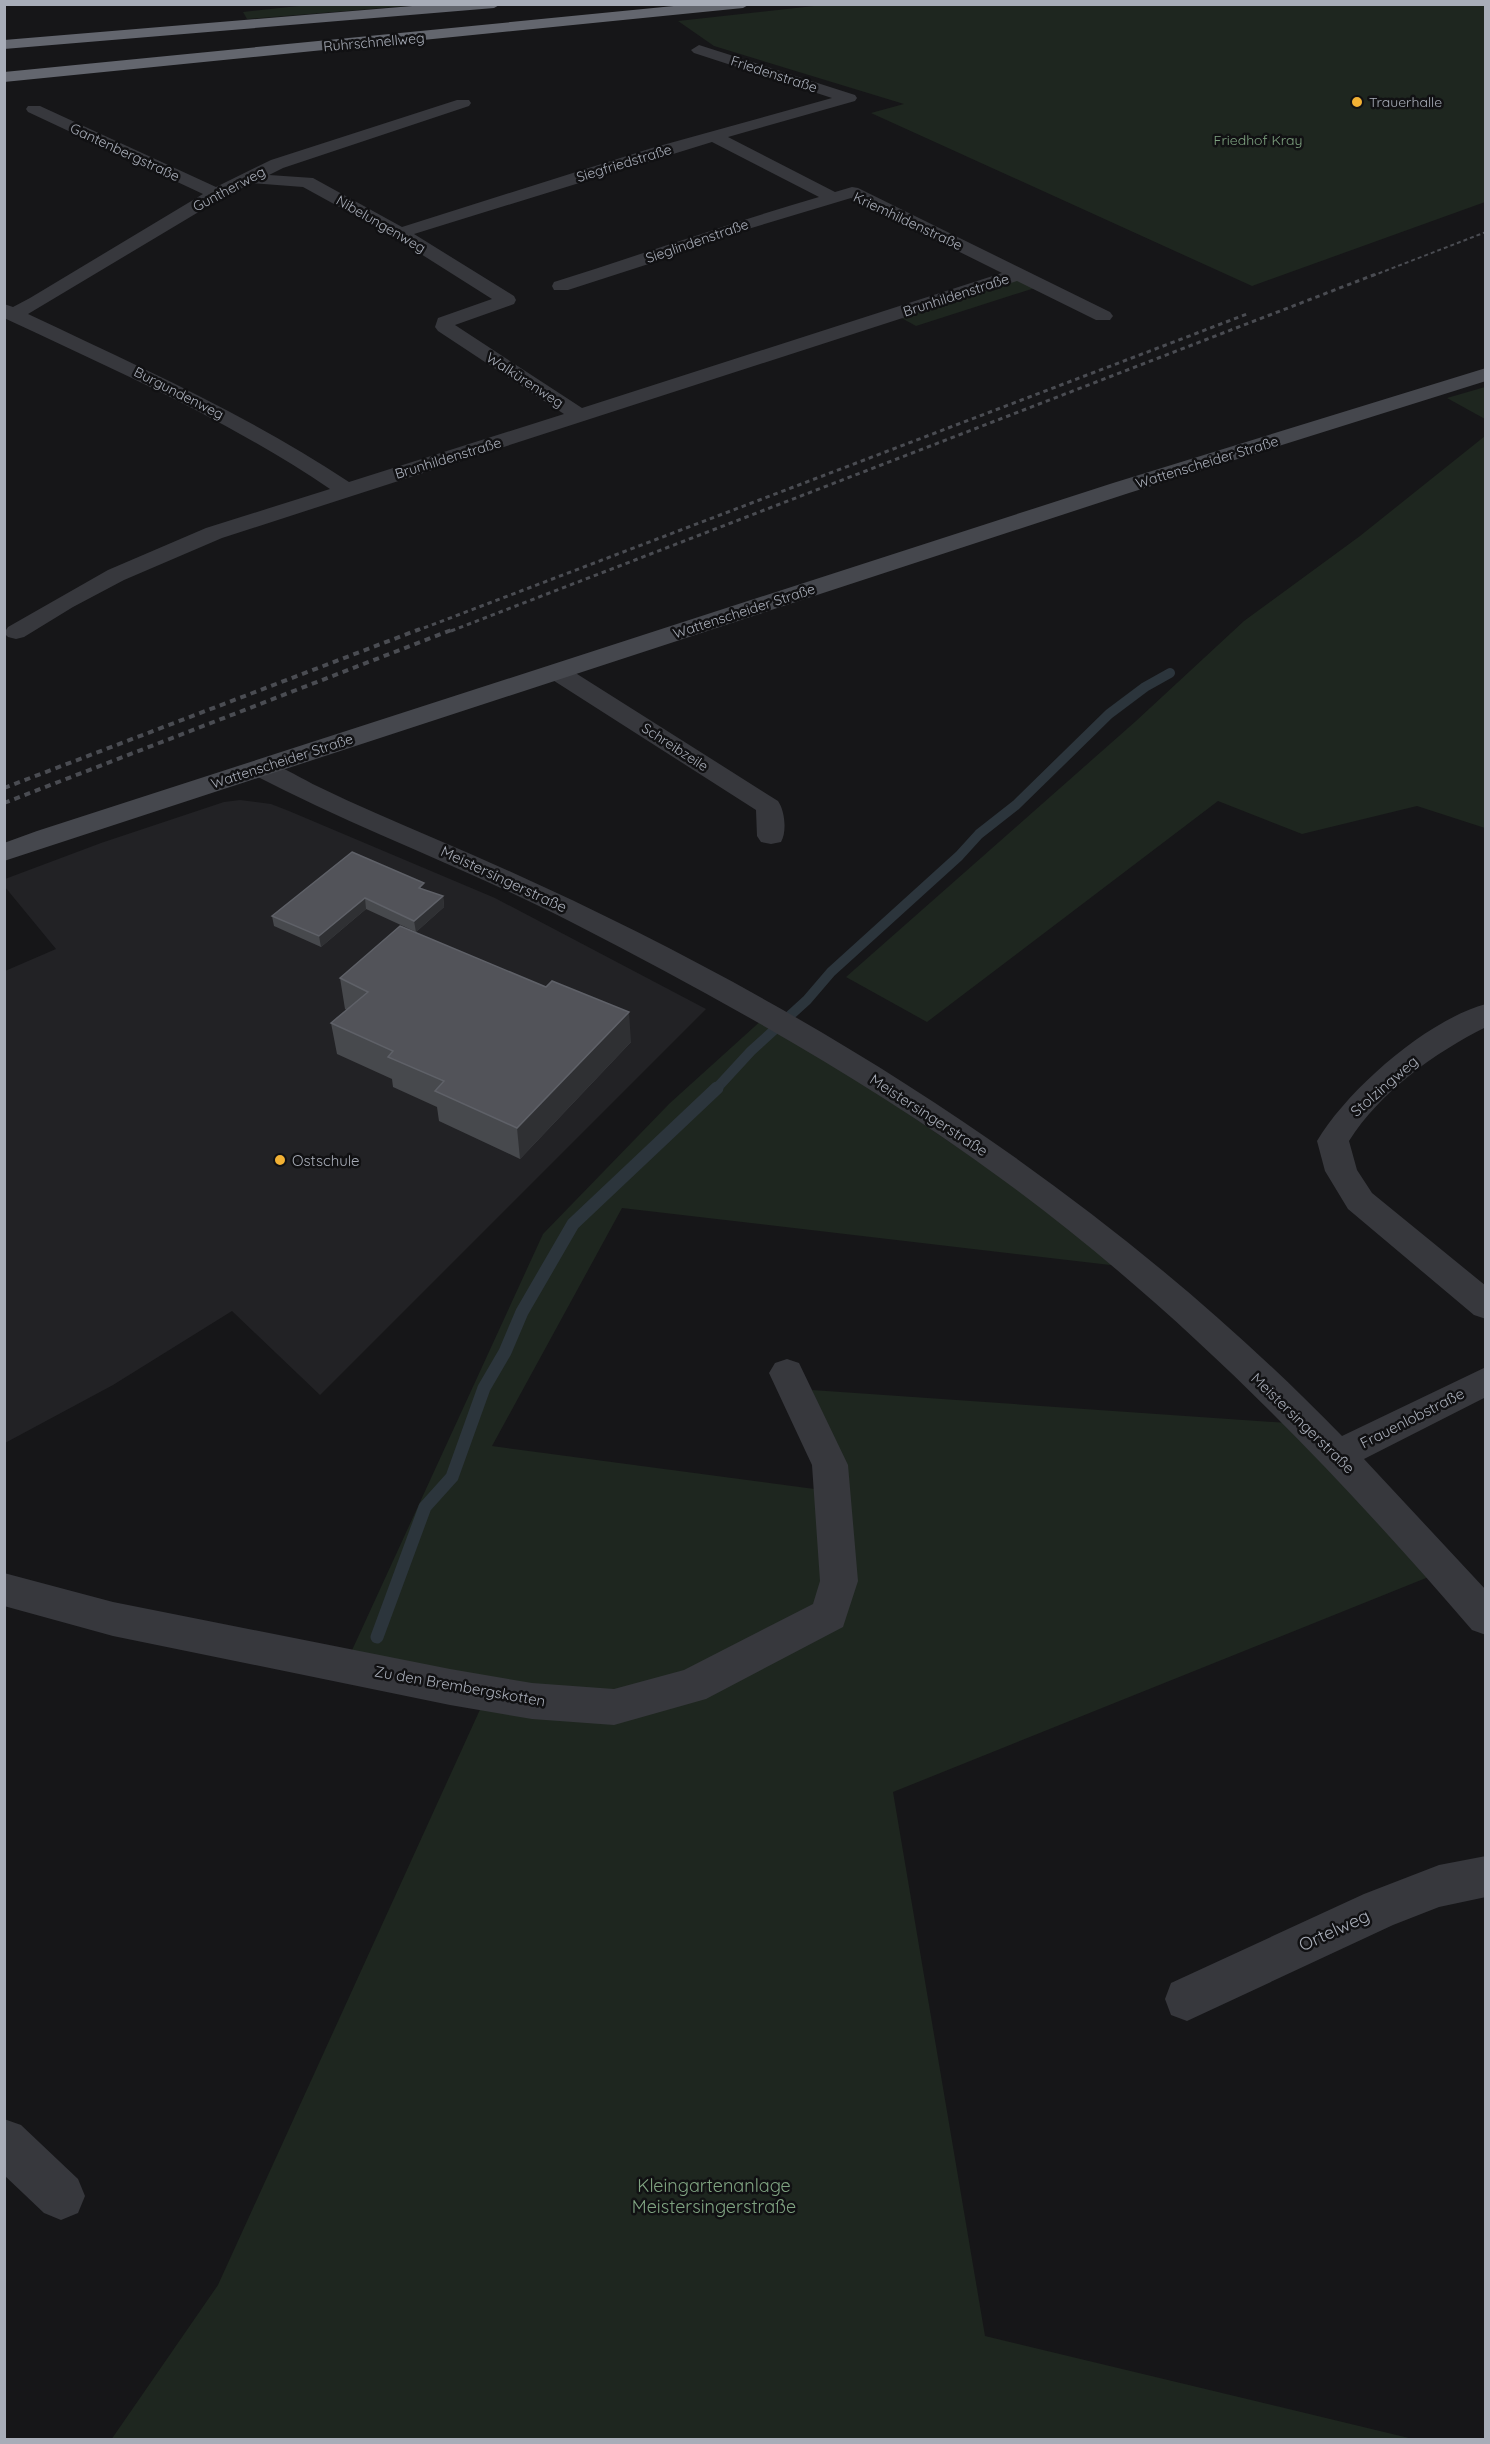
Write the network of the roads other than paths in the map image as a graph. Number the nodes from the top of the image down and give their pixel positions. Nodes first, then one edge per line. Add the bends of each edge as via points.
1 (742, 4) edge
2 (500, 8) edge
3 (618, 18) junction
4 (4, 45) edge
5 (699, 50) dead end
6 (4, 56) edge
7 (4, 77) edge
8 (4, 88) edge
9 (849, 98) joint
10 (463, 103) dead end
11 (34, 109) dead end
12 (713, 136) junction
13 (245, 179) junction
14 (216, 194) junction
15 (834, 198) junction
16 (400, 233) junction
17 (1020, 284) junction
18 (561, 286) dead end
19 (507, 300) joint
20 (9, 312) edge
21 (893, 315) junction
22 (1103, 316) dead end
23 (916, 327) dead end
24 (1485, 374) edge
25 (581, 416) junction
26 (346, 490) junction
27 (16, 632) dead end
28 (557, 672) junction
29 (261, 768) junction
30 (771, 836) dead end
31 (4, 853) edge
32 (1485, 1014) edge
33 (1485, 1306) edge
34 (787, 1372) dead end
35 (1485, 1381) edge
36 (1338, 1455) junction
37 (4, 1589) edge
38 (1485, 1618) edge
39 (1485, 1876) edge
40 (1187, 1999) dead end
41 (4, 2142) edge
42 (61, 2196) dead end

1 - 3 highway, Ruhrschnellweg
2 - 4 highway
2 - 6 highway, Ruhrschnellweg
3 - 7 highway, Ruhrschnellweg
3 - 8 highway via 525,34 343,56
5 - 9 street, Friedenstraße
9 - 12 street, Siegfriedstraße
10 - 13 street, Guntherweg via 277,164
11 - 14 street, Gantenbergstraße
12 - 15 street, Kriemhildenstraße
12 - 16 street, Siegfriedstraße
13 - 14 street, Guntherweg
13 - 16 street, Nibelungenweg via 307,182
14 - 20 street, Guntherweg via 37,302
15 - 17 street, Kriemhildenstraße via 852,192
15 - 18 street, Sieglindenstraße
16 - 19 street, Nibelungenweg
17 - 21 street, Brunhildenstraße
17 - 22 street, Brunhildenstraße via 1043,286
19 - 25 street, Walkürenweg via 445,322 445,327
20 - 26 street, Burgundenweg via 196,401 297,457
21 - 23 street, Brunhildenstraße
21 - 25 street, Brunhildenstraße
24 - 28 main road, Wattenscheider Straße
25 - 26 street, Brunhildenstraße
26 - 27 street, Brunhildenstraße via 184,545 116,575
28 - 29 main road, Wattenscheider Straße
28 - 30 street, Schreibzeile via 770,807
29 - 31 main road, Wattenscheider Straße
29 - 36 street, Meistersingerstraße via 342,809 531,890 736,998 908,1099 1015,1172 1169,1293
32 - 33 street, Stolzingweg via 1427,1049 1366,1098 1333,1141 1341,1171 1360,1201
34 - 37 street, Zu den Brembergskotten via 830,1465 839,1581 829,1616 692,1686 614,1707 532,1701 113,1619
35 - 36 street, Frauenlobstraße
36 - 38 street, Meistersingerstraße
39 - 40 street, Ortelweg via 1439,1886 1379,1909
41 - 42 street

